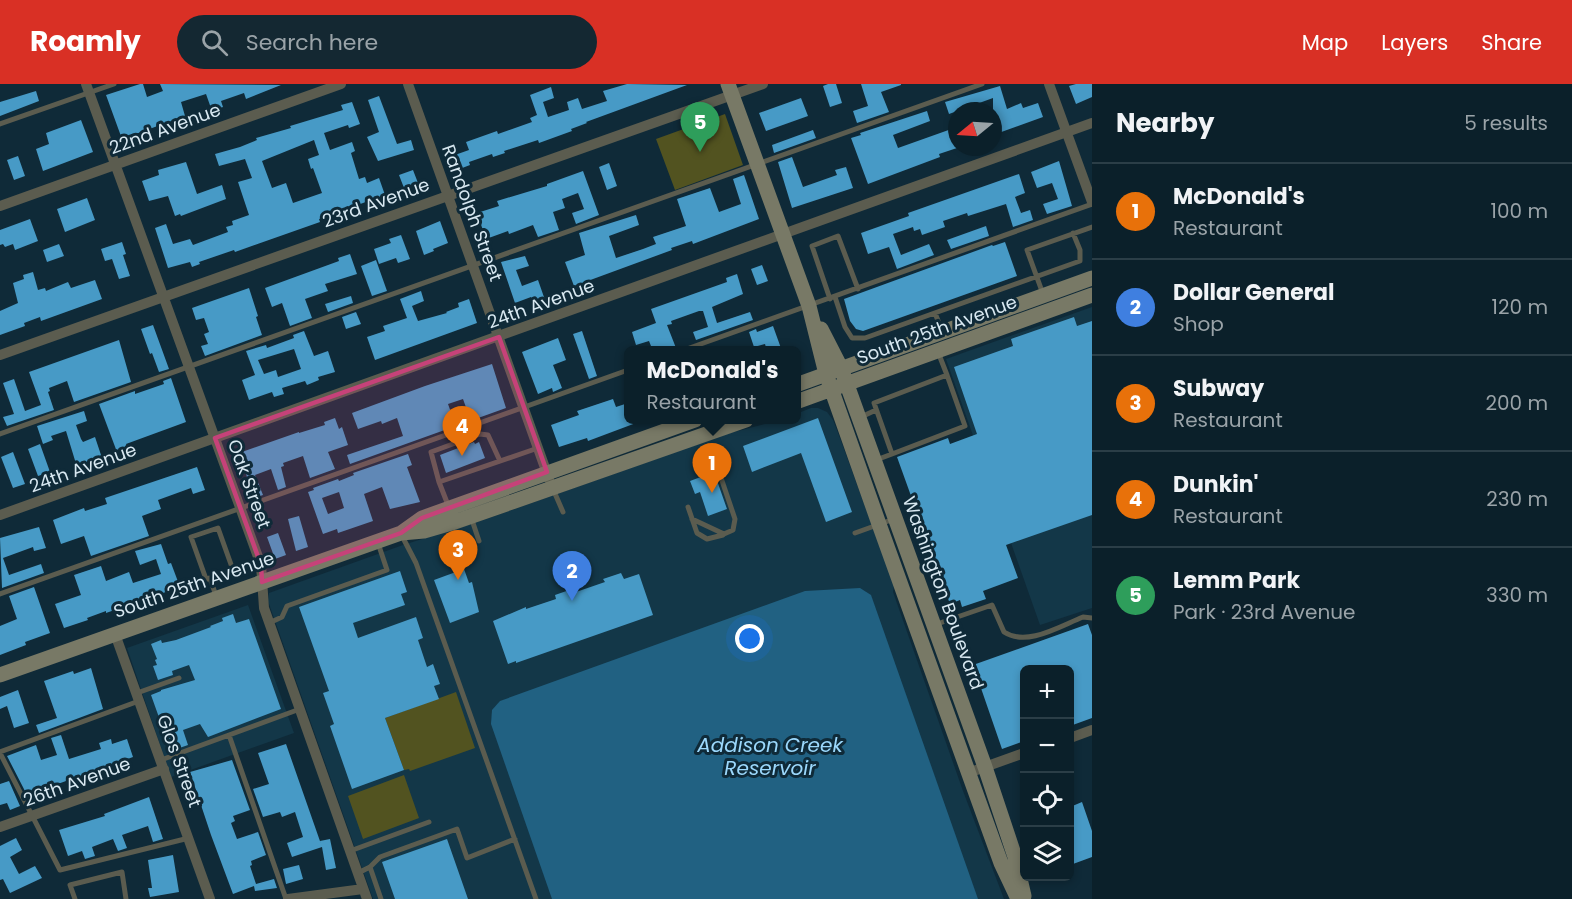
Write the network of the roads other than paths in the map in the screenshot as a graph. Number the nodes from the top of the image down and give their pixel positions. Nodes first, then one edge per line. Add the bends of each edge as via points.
1 (114, 84) edge
2 (341, 84) edge
3 (408, 84) edge
4 (763, 84) edge
5 (982, 84) edge
6 (1049, 84) edge
7 (87, 88) edge
8 (730, 89) edge
9 (1092, 123) edge
10 (0, 124) edge
11 (1067, 132) junction
12 (758, 164) junction
13 (115, 165) junction
14 (448, 195) junction
15 (1092, 203) edge
16 (0, 206) edge
17 (1092, 227) edge
18 (783, 233) junction
19 (1073, 233) junction
20 (474, 267) junction
21 (1036, 276) junction
22 (1092, 278) edge
23 (858, 289) junction
24 (1092, 295) edge
25 (1043, 296) junction
26 (163, 297) junction
27 (832, 298) junction
28 (810, 306) junction
29 (935, 313) junction
30 (942, 332) junction
31 (499, 337) junction
32 (698, 346) edge
33 (937, 351) junction
34 (0, 355) edge
35 (189, 367) junction
36 (841, 368) junction
37 (624, 371) edge
38 (826, 374) junction
39 (947, 375) junction
40 (801, 383) edge
41 (847, 384) junction
42 (832, 390) junction
43 (801, 400) edge
44 (524, 408) junction
45 (876, 410) junction
46 (859, 418) junction
47 (684, 424) edge
48 (734, 424) edge
49 (0, 434) edge
50 (215, 438) junction
51 (632, 442) junction
52 (878, 447) junction
53 (538, 448) junction
54 (892, 454) junction
55 (638, 457) junction
56 (500, 461) junction
57 (717, 466) dead end
58 (547, 472) junction
59 (439, 482) junction
60 (553, 488) junction
61 (688, 507) dead end
62 (449, 508) junction
63 (241, 509) junction
64 (563, 512) dead end
65 (0, 515) edge
66 (471, 516) junction
67 (895, 518) junction
68 (692, 519) junction
69 (879, 524) junction
70 (401, 533) junction
71 (855, 533) dead end
72 (724, 534) junction
73 (378, 541) junction
74 (479, 541) dead end
75 (210, 578) junction
76 (262, 582) junction
77 (0, 594) edge
78 (217, 598) junction
79 (1092, 618) edge
80 (269, 623) junction
81 (934, 626) junction
82 (115, 634) junction
83 (0, 675) edge
84 (179, 678) dead end
85 (138, 697) junction
86 (300, 709) junction
87 (1092, 730) edge
88 (229, 735) junction
89 (1074, 737) edge
90 (0, 752) edge
91 (1020, 754) edge
92 (163, 764) junction
93 (985, 767) junction
94 (968, 773) junction
95 (32, 816) junction
96 (429, 822) dead end
97 (0, 827) edge
98 (189, 838) junction
99 (514, 839) junction
100 (350, 851) junction
101 (370, 867) junction
102 (358, 873) junction
103 (365, 894) edge
104 (75, 899) edge
105 (126, 899) edge
106 (210, 899) edge
107 (287, 899) edge
108 (381, 899) edge
109 (536, 899) edge
110 (1018, 899) edge
111 (1025, 899) edge

1 - 7 lane
2 - 13 street, 22nd Avenue
3 - 14 street, Randolph Street
4 - 8 street, 23rd Avenue
5 - 12 lane
6 - 11 street
7 - 10 lane
7 - 13 street, Oak Street
8 - 12 main road, Washington Boulevard
8 - 14 street, 23rd Avenue
9 - 11 street, 24th Avenue
11 - 15 street
11 - 18 street, 24th Avenue
12 - 18 main road, Washington Boulevard
12 - 20 lane
13 - 16 street, 22nd Avenue
13 - 26 street, Oak Street
14 - 20 street, Randolph Street
14 - 26 street, 23rd Avenue
15 - 23 lane
17 - 19 lane
18 - 28 main road, Washington Boulevard
18 - 31 street, 24th Avenue
19 - 21 lane via 1080,261
19 - 21 lane via 1027,250
20 - 31 street, Randolph Street
20 - 35 lane
21 - 25 lane
21 - 29 lane
22 - 25 main road, South 25th Avenue
23 - 27 lane
23 - 27 lane via 838,236 812,246
24 - 33 main road, South 25th Avenue
25 - 30 main road, South 25th Avenue
26 - 34 street, 23rd Avenue
26 - 35 street, Oak Street
27 - 28 lane
27 - 29 lane via 852,338 865,338
28 - 32 lane
28 - 36 main road, Washington Boulevard
28 - 38 main road, Washington Boulevard
29 - 30 lane
30 - 36 main road, South 25th Avenue
31 - 44 street, Randolph Street
31 - 50 street, 24th Avenue
33 - 39 lane
33 - 41 main road, South 25th Avenue
35 - 49 lane
35 - 50 street, Oak Street
36 - 38 main road, South 25th Avenue
36 - 41 main road, Washington Boulevard
37 - 44 lane
38 - 40 main road, South 25th Avenue
38 - 42 main road, Washington Boulevard
39 - 45 lane via 874,403
39 - 54 lane via 965,426
41 - 42 main road, South 25th Avenue
41 - 46 main road, Washington Boulevard
42 - 43 main road, South 25th Avenue
42 - 69 main road, Washington Boulevard
44 - 53 street, Randolph Street
44 - 63 lane
45 - 46 lane
45 - 52 lane
46 - 52 main road, Washington Boulevard
47 - 51 main road, South 25th Avenue
48 - 55 main road, South 25th Avenue
50 - 63 street, Oak Street
50 - 65 street, 24th Avenue
51 - 55 main road
51 - 58 main road, South 25th Avenue
52 - 54 lane
52 - 54 lane
52 - 67 main road, Washington Boulevard
53 - 56 lane
53 - 58 street, Randolph Street
55 - 60 main road, South 25th Avenue
56 - 59 lane
56 - 59 lane via 491,438 484,433 431,452
57 - 72 lane via 735,519 733,530
58 - 60 street, Randolph Street
58 - 62 main road, South 25th Avenue
59 - 62 lane
60 - 64 lane
60 - 66 main road, South 25th Avenue
61 - 68 lane
62 - 70 main road, South 25th Avenue via 422,518
63 - 76 street, Oak Street via 261,565
63 - 77 lane
66 - 70 main road, South 25th Avenue via 424,531
66 - 74 lane
67 - 69 lane
67 - 81 main road, Washington Boulevard
68 - 72 lane
68 - 72 lane via 697,533 707,539
69 - 71 lane
69 - 94 main road, Washington Boulevard
70 - 73 main road, South 25th Avenue
70 - 99 lane via 416,563
73 - 76 main road, South 25th Avenue
73 - 80 lane via 387,570 287,606 282,617
75 - 75 lane via 233,570 218,528 191,537 206,579
75 - 78 lane
76 - 78 main road, South 25th Avenue
76 - 80 street, Oak Street
78 - 82 main road, South 25th Avenue
79 - 81 lane via 1083,617 1028,638 1004,632 992,605
80 - 86 street, Oak Street
81 - 93 main road, Washington Boulevard
82 - 83 main road, South 25th Avenue
82 - 85 street, Glos Street
84 - 85 lane
85 - 90 lane
85 - 92 street, Glos Street
86 - 88 lane
86 - 100 street, Oak Street
87 - 89 street
88 - 92 lane
88 - 107 lane
90 - 95 lane
91 - 93 street
92 - 95 street, 26th Avenue
92 - 98 street, Glos Street
93 - 94 street
93 - 111 main road, Washington Boulevard
94 - 110 main road, Washington Boulevard
95 - 97 street, 26th Avenue
95 - 98 lane via 60,870
96 - 100 lane
98 - 106 street, Glos Street
99 - 101 lane via 467,858 457,829 380,857
99 - 109 lane
100 - 102 street, Oak Street
101 - 102 lane
101 - 108 lane
102 - 103 street, Oak Street
103 - 107 street
104 - 105 lane via 70,885 122,872

